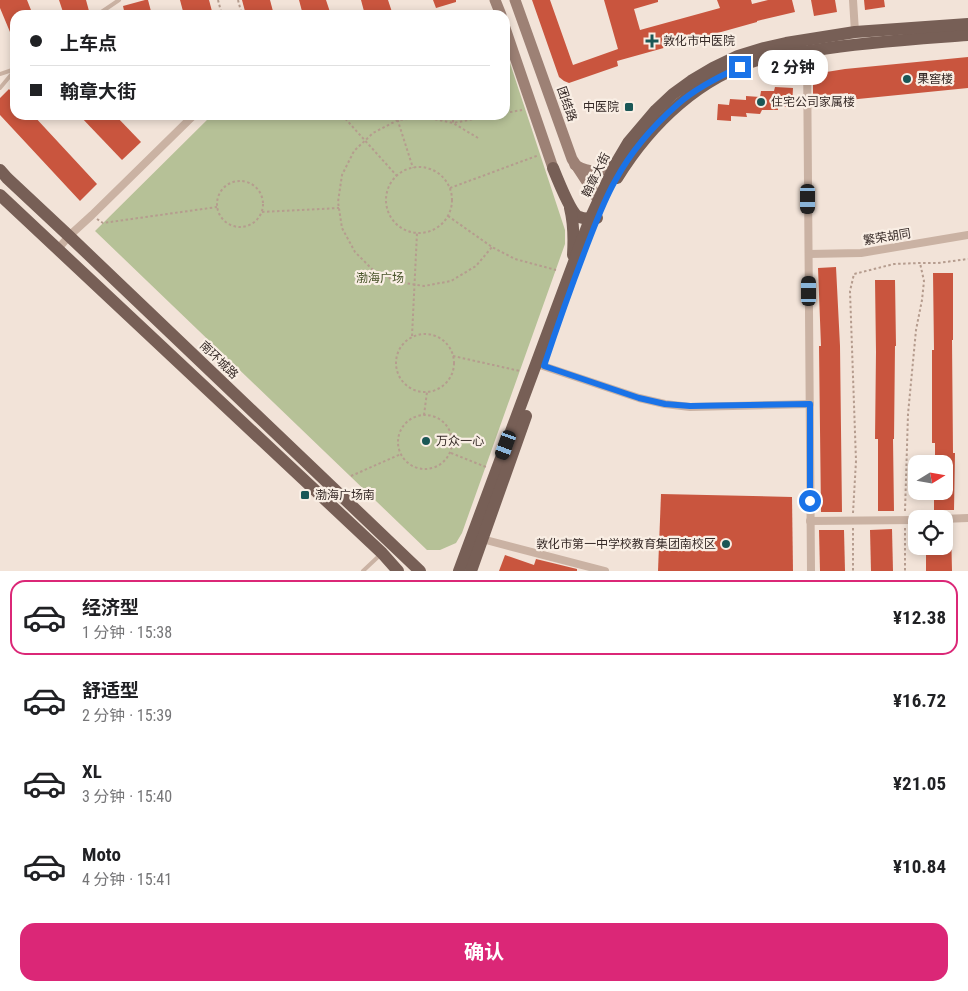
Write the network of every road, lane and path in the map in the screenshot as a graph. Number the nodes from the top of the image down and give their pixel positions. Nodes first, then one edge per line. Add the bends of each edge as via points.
1 (119, 0) edge
2 (515, 0) edge
3 (853, 0) edge
4 (104, 10) edge
5 (968, 24) edge
6 (855, 32) junction
7 (968, 35) edge
8 (510, 42) edge
9 (807, 52) junction
10 (10, 75) edge
11 (0, 88) edge
12 (525, 109) dead end
13 (510, 112) edge
14 (189, 120) edge
15 (347, 120) edge
16 (398, 120) joint
17 (439, 120) edge
18 (468, 120) edge
19 (453, 123) junction
20 (478, 138) dead end
21 (365, 140) junction
22 (548, 152) junction
23 (575, 165) junction
24 (615, 165) junction
25 (413, 168) junction
26 (553, 168) joint
27 (0, 170) edge
28 (397, 176) junction
29 (450, 188) junction
30 (0, 195) edge
31 (568, 203) junction
32 (218, 207) junction
33 (339, 208) junction
34 (262, 212) junction
35 (596, 212) junction
36 (92, 215) junction
37 (448, 216) junction
38 (417, 233) junction
39 (968, 235) edge
40 (69, 236) junction
41 (492, 247) junction
42 (58, 249) junction
43 (809, 254) junction
44 (968, 259) edge
45 (920, 262) junction
46 (573, 266) junction
47 (556, 270) dead end
48 (415, 284) junction
49 (412, 337) junction
50 (453, 356) junction
51 (544, 366) junction
52 (520, 371) dead end
53 (427, 392) junction
54 (810, 404) junction
55 (424, 415) junction
56 (450, 452) junction
57 (401, 454) junction
58 (486, 467) dead end
59 (351, 476) dead end
60 (968, 518) edge
61 (953, 519) edge
62 (810, 520) junction
63 (853, 520) junction
64 (905, 520) junction
65 (482, 539) junction
66 (382, 553) junction
67 (363, 571) edge
68 (398, 571) edge
69 (420, 571) edge
70 (459, 571) edge
71 (471, 571) edge
72 (605, 571) edge
73 (811, 571) edge
74 (853, 571) edge
75 (905, 571) edge

1 - 4 lane
2 - 23 main road, 团结路
3 - 6 street
5 - 6 main road, 翰章大街
6 - 24 main road, 翰章大街 via 764,48 713,68 691,81 656,110 628,143
7 - 9 main road, 翰章大街 via 856,44
8 - 22 main road
9 - 35 main road, 翰章大街 via 764,58 740,67 678,103 623,167
9 - 43 street
10 - 11 lane
12 - 13 path
14 - 36 street
15 - 21 path
16 - 21 path
16 - 25 path
17 - 19 path
18 - 19 path
19 - 20 path
21 - 28 path
21 - 33 path via 354,151 342,175
22 - 26 main road
22 - 29 path
23 - 24 main road via 593,171
23 - 35 main road, 团结路
24 - 35 main road, 翰章大街
25 - 28 path
25 - 29 path via 431,169 440,174
26 - 31 main road
27 - 40 main road, 南环城路
28 - 38 path via 388,190 388,210 401,228
29 - 37 path via 453,203
30 - 42 main road
31 - 35 main road via 578,216
31 - 46 main road via 574,235
32 - 34 path via 224,220 237,227 251,225
32 - 34 path via 218,199 226,186 241,181 249,182 261,192
32 - 36 path via 103,223
33 - 34 path
33 - 48 path via 342,228 355,252 374,270 398,282
35 - 46 main road, 翰章大街
35 - 51 main road, 翰章大街
36 - 40 street
37 - 38 path via 444,224 434,230
37 - 41 path
38 - 48 path
39 - 43 street, 繁荣胡同 via 861,253
40 - 42 street
40 - 69 main road, 南环城路
41 - 47 path via 515,258
41 - 48 path via 476,266 451,281 424,286
42 - 66 main road
43 - 54 street
44 - 45 path
45 - 63 path via 894,264 854,274 850,291 856,461
45 - 64 path via 924,281 908,414
46 - 70 main road, 翰章大街
48 - 49 path
49 - 50 path via 430,334 439,337 452,350
49 - 53 path via 398,351 397,371 408,387
50 - 52 path
50 - 53 path via 451,377 437,390
51 - 54 street via 665,404
51 - 65 main road, 翰章大街
53 - 55 path
54 - 62 street
55 - 56 path via 441,420 448,427 452,444
55 - 57 path via 415,416 402,428 398,436
56 - 57 path via 445,460 430,468 413,466
56 - 58 path
57 - 59 path
60 - 61 street
62 - 63 street
62 - 73 street
63 - 64 street
63 - 74 path
64 - 75 path
65 - 71 main road, 翰章大街
65 - 72 street
66 - 67 lane
66 - 68 main road

